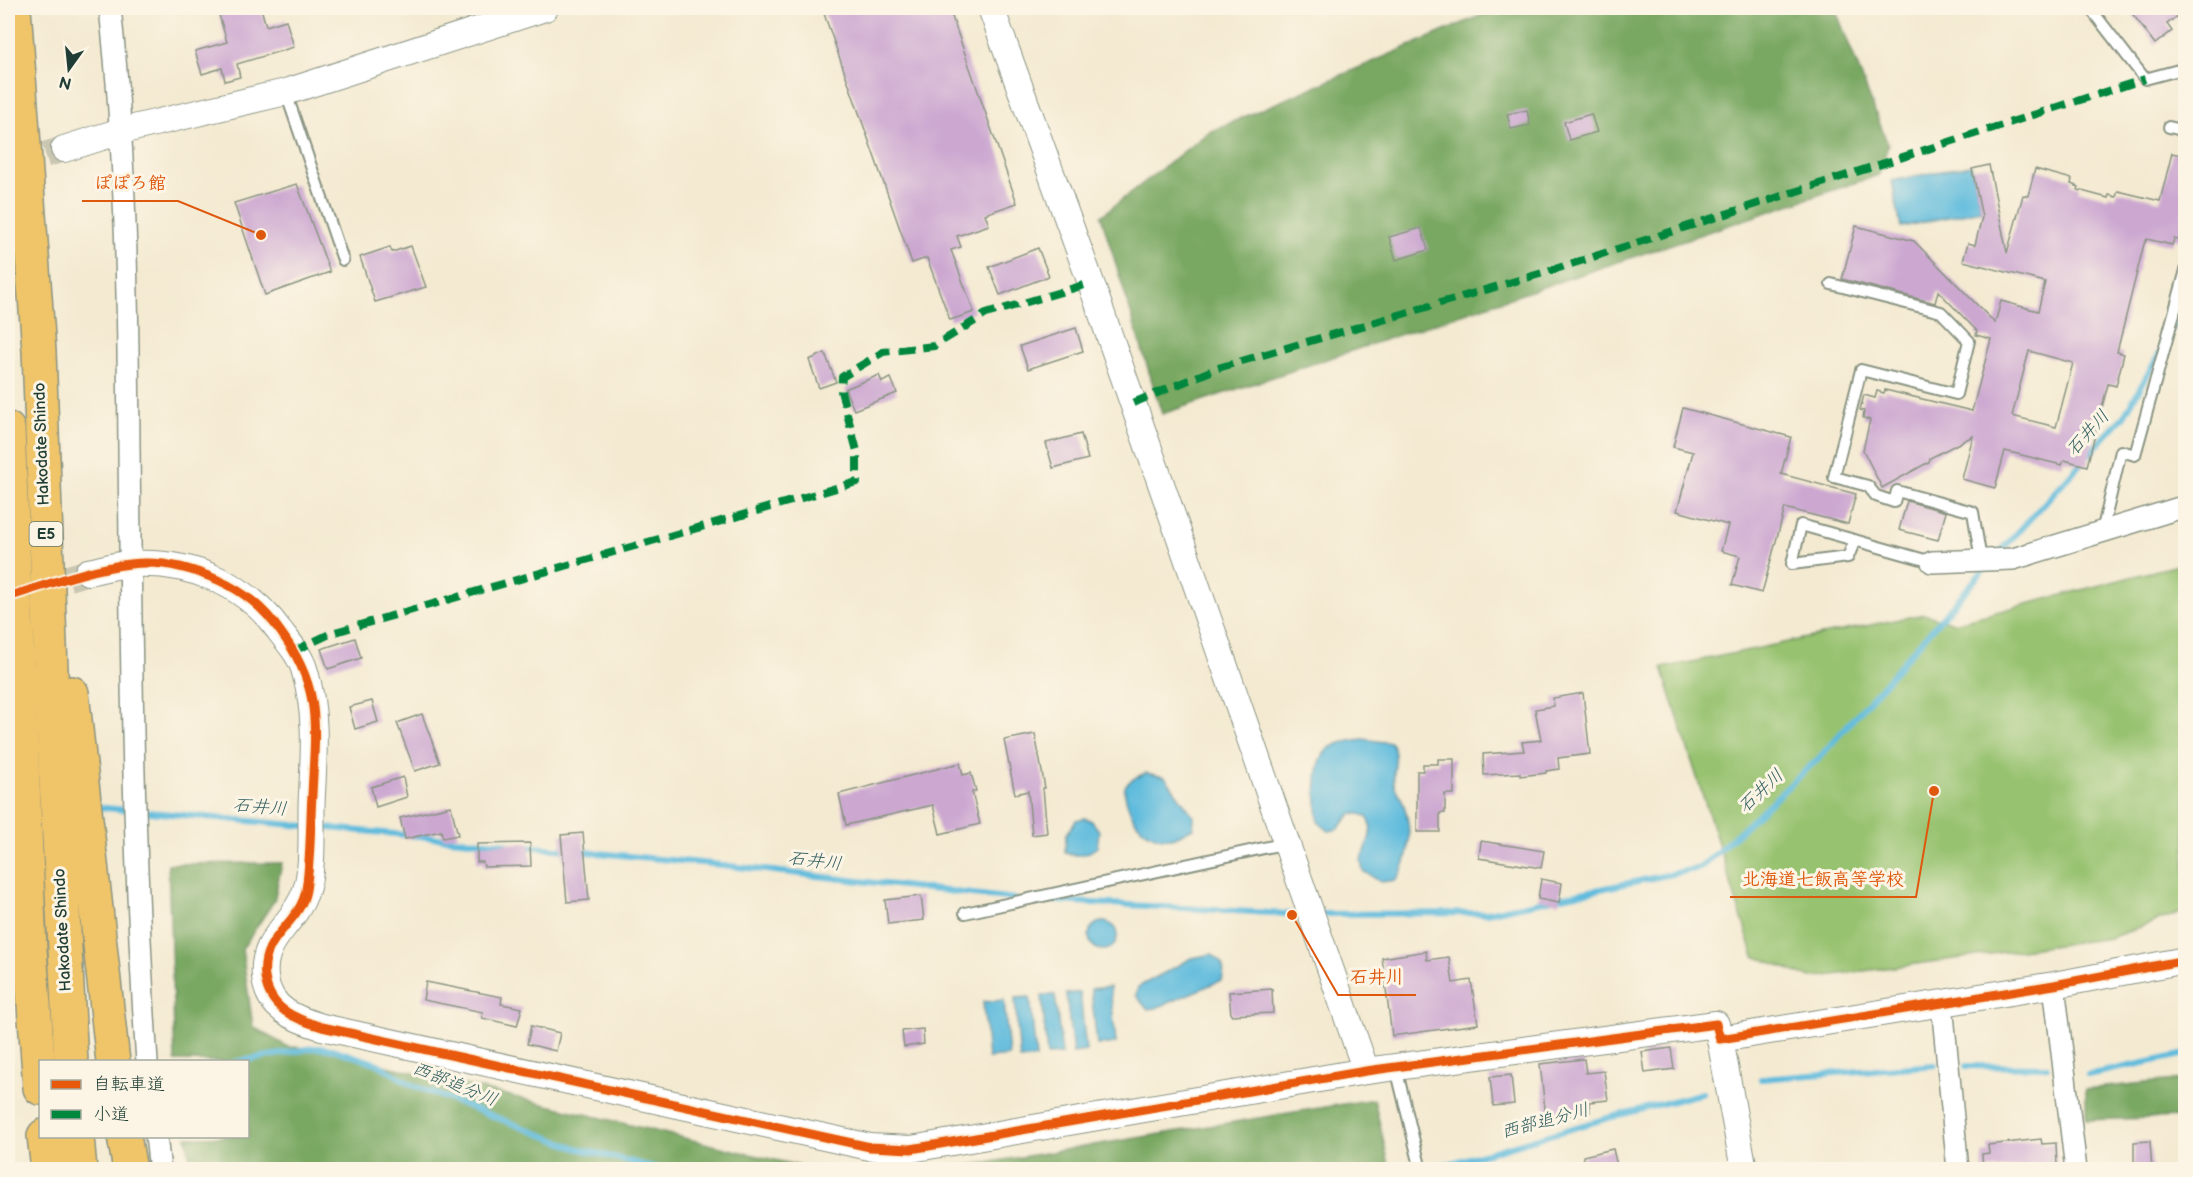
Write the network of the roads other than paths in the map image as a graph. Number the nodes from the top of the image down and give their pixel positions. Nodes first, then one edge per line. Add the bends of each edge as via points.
1 (14, 8) edge
2 (110, 8) edge
3 (545, 8) edge
4 (991, 8) edge
5 (2090, 8) edge
6 (2186, 68) edge
7 (286, 92) junction
8 (2169, 127) dead end
9 (121, 131) junction
10 (2186, 131) edge
11 (64, 150) tunnel mouth
12 (343, 260) dead end
13 (2186, 270) edge
14 (1831, 284) dead end
15 (39, 351) junction
16 (8, 429) edge
17 (10, 492) junction
18 (2186, 506) edge
19 (2102, 533) junction
20 (1855, 540) junction
21 (8, 556) edge
22 (1981, 561) junction
23 (1932, 562) joint
24 (131, 564) junction
25 (88, 572) tunnel mouth
26 (1287, 843) junction
27 (965, 913) dead end
28 (2186, 960) edge
29 (2054, 985) junction
30 (1942, 1004) junction
31 (1720, 1039) junction
32 (71, 1060) edge
33 (113, 1060) edge
34 (147, 1060) edge
35 (1396, 1067) junction
36 (1366, 1071) junction
37 (39, 1073) edge
38 (44, 1138) edge
39 (77, 1138) edge
40 (124, 1138) edge
41 (156, 1138) edge
42 (48, 1170) edge
43 (80, 1170) edge
44 (130, 1170) edge
45 (160, 1170) edge
46 (1421, 1170) edge
47 (1744, 1170) edge
48 (1958, 1170) edge
49 (2076, 1170) edge

1 - 15 highway, Hakodate Shindo / E5
2 - 9 street
3 - 7 street
4 - 26 street via 1092,283
5 - 6 lane via 2145,80
7 - 9 street
7 - 12 lane
8 - 10 lane
9 - 11 street
9 - 24 street via 128,262
13 - 19 lane via 2135,455 2121,451
14 - 22 lane via 1941,312 1970,340 1956,394 1861,370 1834,477 1868,486 1876,496 1894,501 1897,491 1973,512
15 - 32 highway, Hakodate Shindo / E5
15 - 33 highway
16 - 17 highway, Hakodate Shindo / E5
17 - 21 highway
17 - 37 highway, Hakodate Shindo / E5
18 - 19 street
19 - 22 street via 2013,560
20 - 20 lane via 1848,557 1792,564 1801,525
20 - 23 lane
22 - 23 street
24 - 25 street
24 - 34 street via 135,863
24 - 36 street via 164,564 200,572 242,591 267,613 304,669 314,710 315,736 305,893 268,947 265,962 268,990 279,1009 297,1020 870,1147 911,1149
26 - 27 lane
26 - 36 street
28 - 29 street
29 - 30 street
29 - 49 street
30 - 31 street
30 - 48 street
31 - 35 street via 1716,1024
31 - 47 street
35 - 36 street
35 - 46 lane
38 - 42 highway
39 - 43 highway
40 - 44 highway
41 - 45 street

